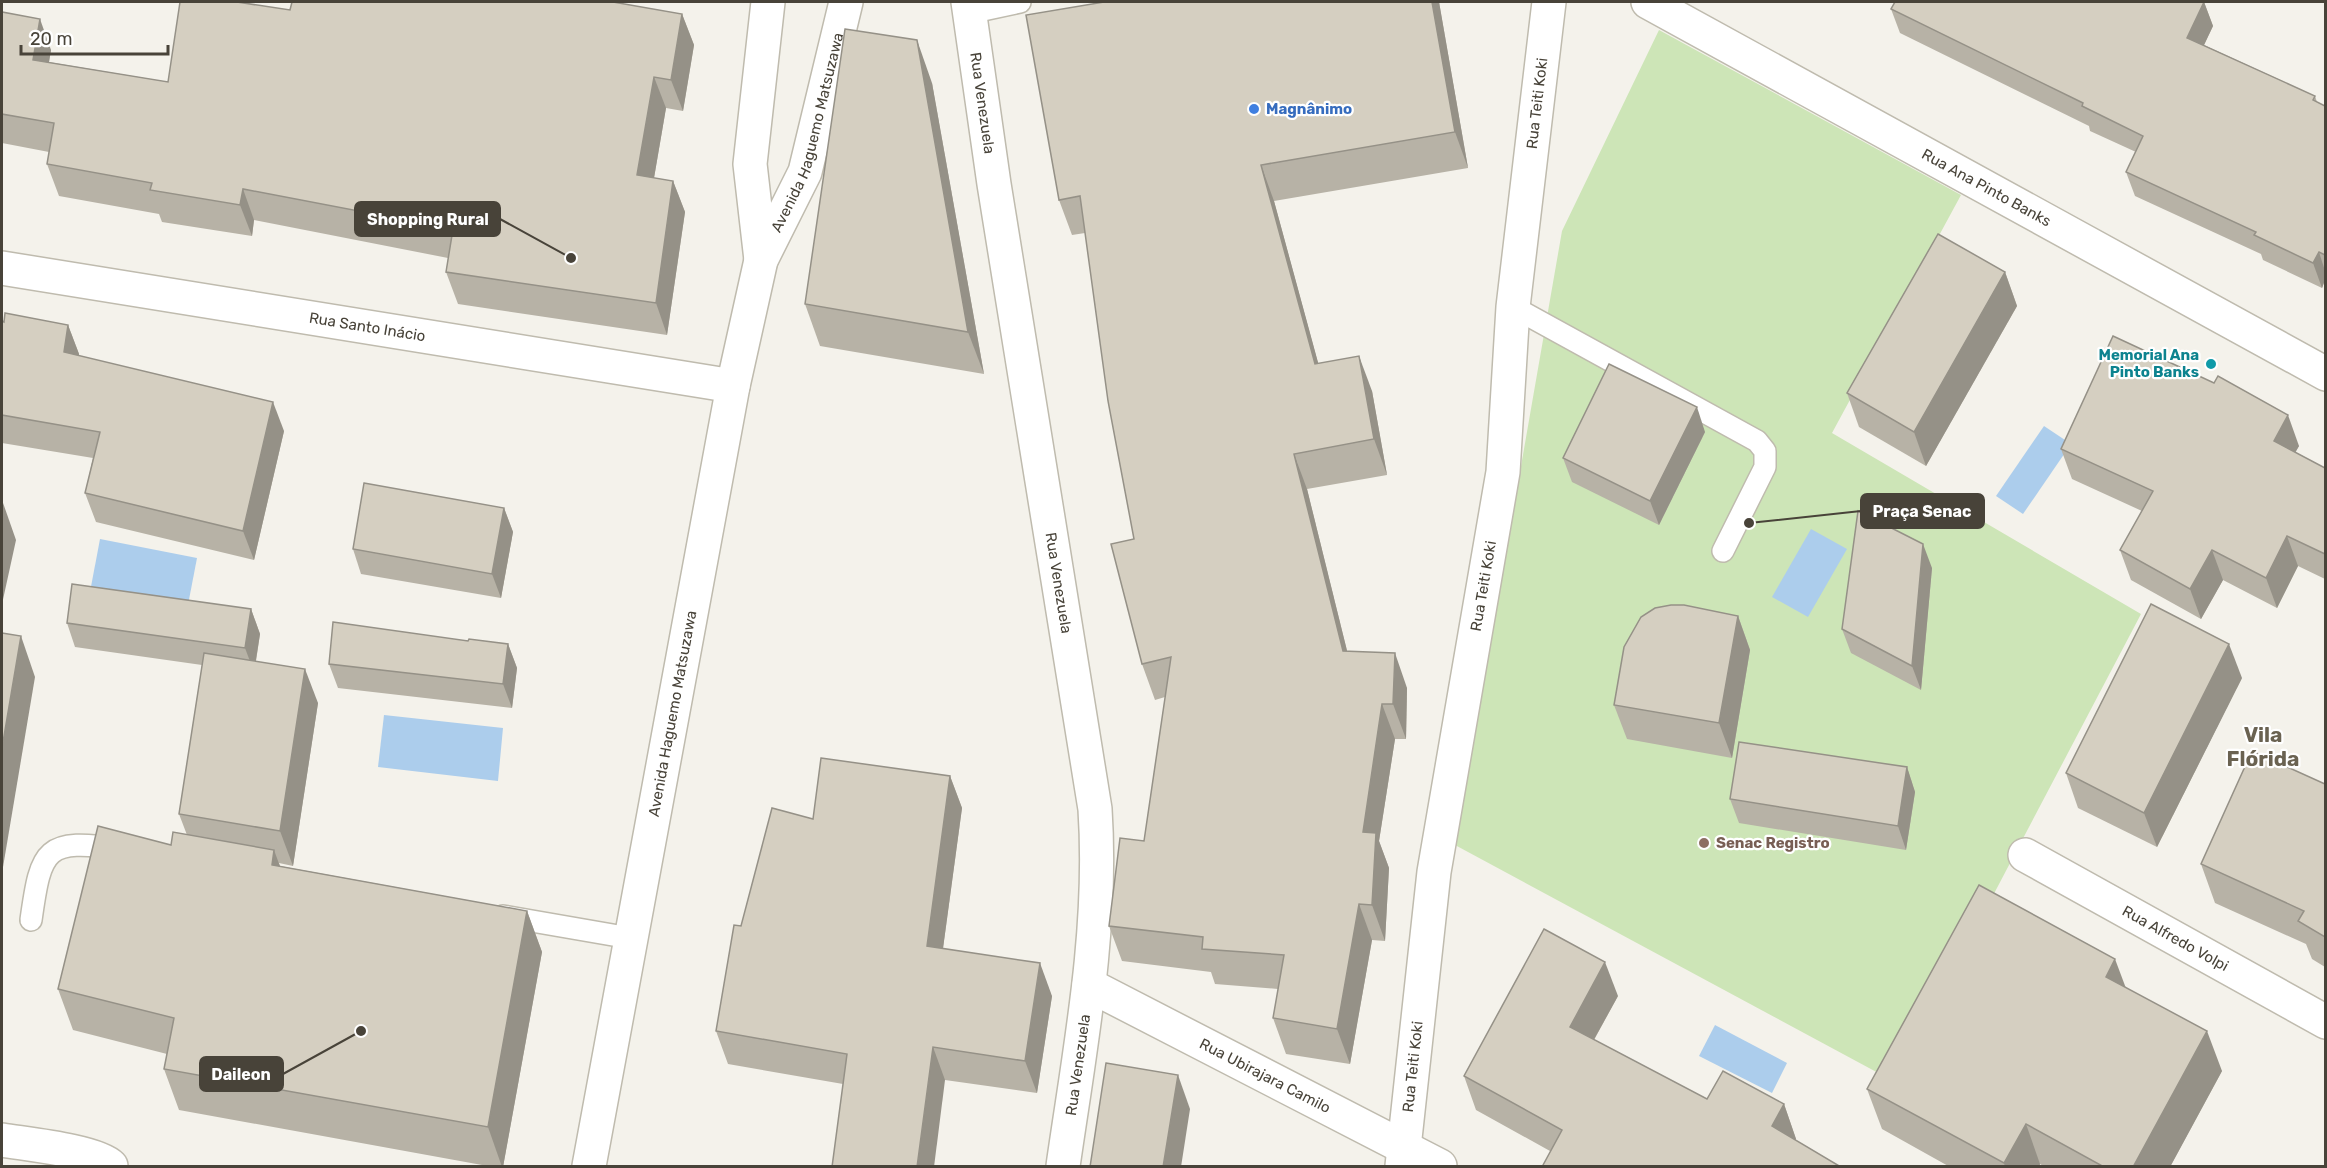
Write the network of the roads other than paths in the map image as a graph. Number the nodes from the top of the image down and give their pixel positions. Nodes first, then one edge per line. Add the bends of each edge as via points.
1 (768, 2) edge
2 (846, 2) edge
3 (1020, 2) edge
4 (1550, 2) edge
5 (1648, 2) edge
6 (969, 7) edge
7 (761, 260) junction
8 (2, 268) edge
9 (1514, 307) junction
10 (2325, 374) edge
11 (733, 387) junction
12 (1723, 551) dead end
13 (142, 852) edge
14 (2025, 855) dead end
15 (479, 911) edge
16 (31, 920) dead end
17 (630, 938) junction
18 (1089, 985) junction
19 (2325, 1022) edge
20 (2, 1140) edge
21 (1403, 1156) edge
22 (111, 1167) edge
23 (589, 1167) edge
24 (1063, 1167) edge
25 (1440, 1167) edge

1 - 7 street, Avenida Haguemo Matsuzawa via 750,164
2 - 7 street, Avenida Haguemo Matsuzawa via 806,172
3 - 6 lane
4 - 9 street, Rua Teiti Koki
5 - 10 street, Rua Ana Pinto Banks
6 - 18 street, Rua Venezuela via 1095,809 1098,886
7 - 11 street, Avenida Haguemo Matsuzawa
8 - 11 street, Rua Santo Inácio
9 - 12 lane via 1757,441 1765,451 1765,467
9 - 21 street, Rua Teiti Koki via 1503,472 1434,872
11 - 17 street, Avenida Haguemo Matsuzawa
13 - 16 lane via 71,844 54,850 44,860 36,880
14 - 19 street, Rua Alfredo Volpi
15 - 17 lane
17 - 23 street, Avenida Haguemo Matsuzawa
18 - 21 street, Rua Ubirajara Camilo
18 - 24 street, Rua Venezuela
20 - 22 street via 91,1156
21 - 25 street, Rua Ubirajara Camilo

